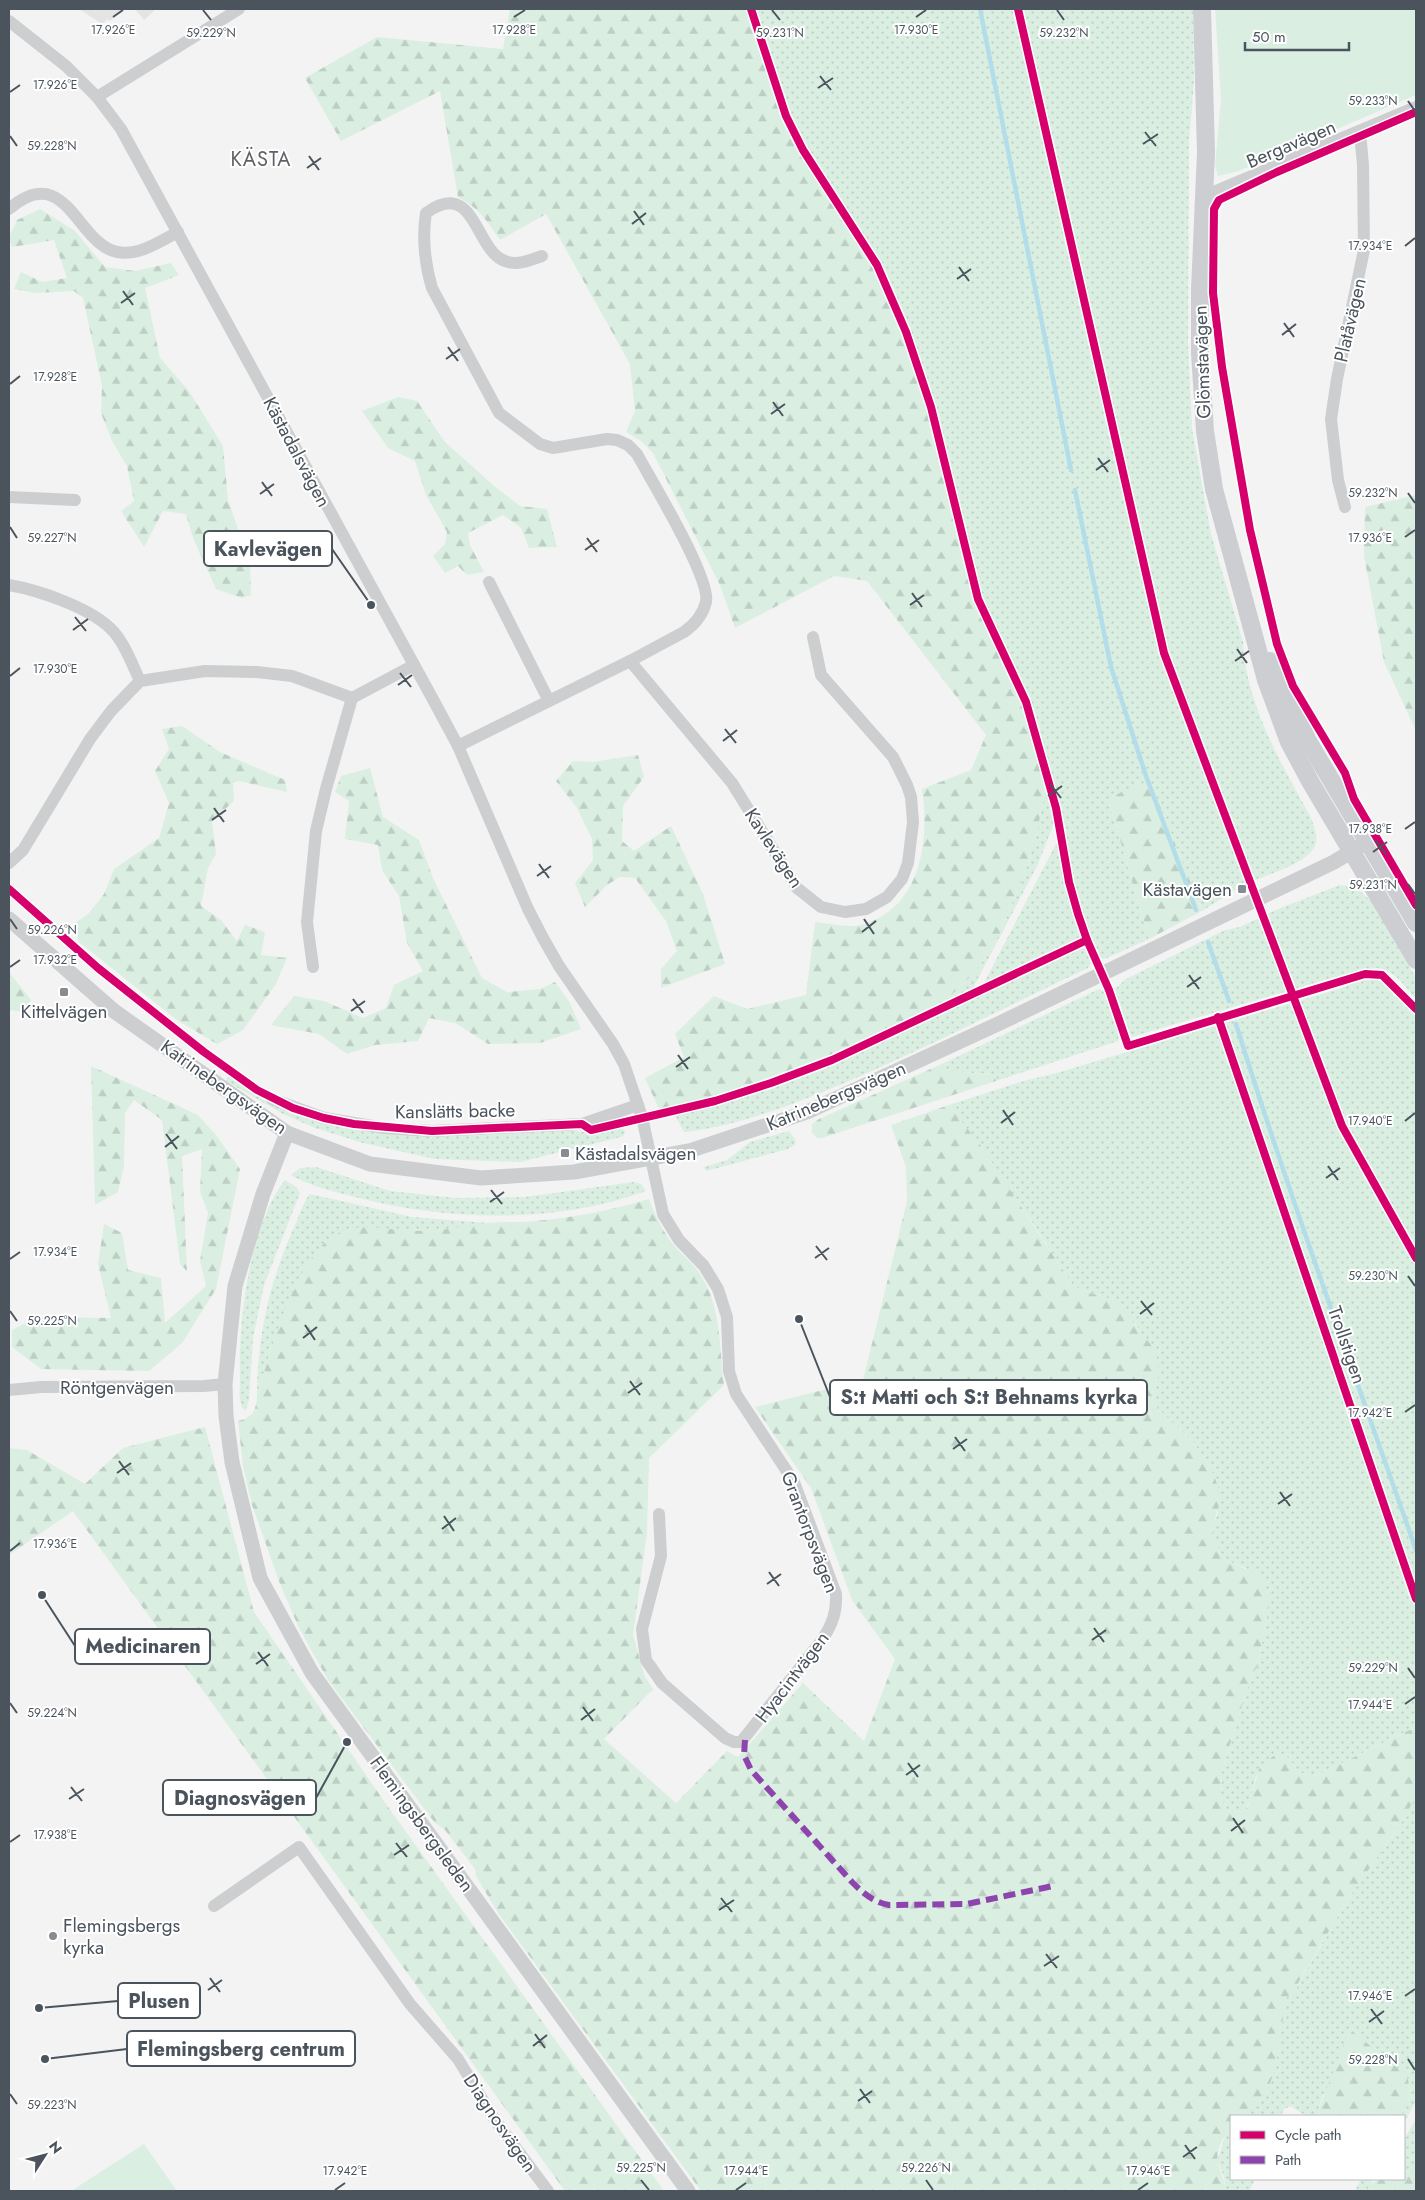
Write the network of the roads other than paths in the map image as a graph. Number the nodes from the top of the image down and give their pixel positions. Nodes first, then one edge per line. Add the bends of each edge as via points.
1 (1202, 9) edge
2 (237, 10) edge
3 (9, 21) edge
4 (96, 97) junction
5 (1416, 107) edge
6 (1360, 132) junction
7 (1204, 196) junction
8 (9, 209) edge
9 (178, 232) junction
10 (542, 256) dead end
11 (9, 497) edge
12 (75, 500) dead end
13 (1345, 507) dead end
14 (489, 582) dead end
15 (9, 585) edge
16 (813, 637) dead end
17 (630, 661) junction
18 (414, 665) junction
19 (140, 681) junction
20 (352, 698) junction
21 (549, 701) junction
22 (458, 746) junction
23 (1360, 846) junction
24 (9, 864) edge
25 (9, 919) edge
26 (1416, 923) edge
27 (1416, 960) edge
28 (313, 967) dead end
29 (272, 1099) dead end
30 (638, 1105) junction
31 (287, 1133) junction
32 (651, 1159) junction
33 (225, 1384) junction
34 (9, 1390) edge
35 (659, 1514) dead end
36 (835, 1612) joint
37 (214, 1906) dead end
38 (548, 2191) edge
39 (688, 2191) edge

1 - 7 main road, Glömstavägen
2 - 4 street
3 - 4 street, Kästadalsvägen via 66,66
4 - 9 street, Kästadalsvägen via 121,129
5 - 6 street, Bergavägen
6 - 7 street, Bergavägen
6 - 13 street, Platåvägen via 1364,250 1331,419 1338,480
7 - 23 main road, Glömstavägen via 1200,290 1202,409 1214,489 1241,592 1286,697
8 - 9 street via 31,196 45,195 58,200 104,248 118,252 146,249
9 - 18 street, Kästadalsvägen
10 - 17 street via 520,264 507,262 489,248 465,210 452,204 426,213 424,226 432,288 498,413 540,444 553,448 607,439 628,445 637,454 695,564 706,600 701,615 684,632
11 - 12 street
14 - 21 street
15 - 19 street via 66,603 100,620 124,646
16 - 17 street, Kavlevägen via 821,675 893,757 911,797 913,822 908,863 902,878 895,890 878,903 855,911 839,912 822,907 797,888 732,783
17 - 21 street
18 - 20 street
18 - 22 street, Kästadalsvägen
19 - 20 street via 205,671 257,672 292,676
19 - 24 street via 111,710 90,738 23,850
20 - 28 street via 316,830 307,922
21 - 22 street
22 - 30 street, Kästadalsvägen via 528,909 559,966 613,1044 624,1064
23 - 26 main road, Glömstavägen
23 - 27 main road, Glömstavägen
23 - 32 street, Katrinebergsvägen via 1334,862 807,1112 689,1152
25 - 31 street, Katrinebergsvägen via 114,1011
29 - 30 street, Kanslätts backe via 346,1122 432,1131 582,1124
30 - 32 street, Kästadalsvägen
31 - 32 street, Katrinebergsvägen via 370,1164 480,1178 574,1172
31 - 33 street, Flemingsbergsleden via 263,1194 235,1286
32 - 36 street, Grantorpsvägen via 666,1222 704,1266 718,1289 727,1317 732,1383 743,1408 794,1482 833,1584
33 - 34 street, Röntgenvägen
33 - 39 street, Flemingsbergsleden via 232,1462 260,1578 312,1673
35 - 36 street, Hyacintvägen via 661,1556 642,1628 646,1660 662,1682 725,1738 734,1742 744,1740 822,1640
37 - 38 street, Diagnosvägen via 298,1847 410,2004 458,2059 495,2120

